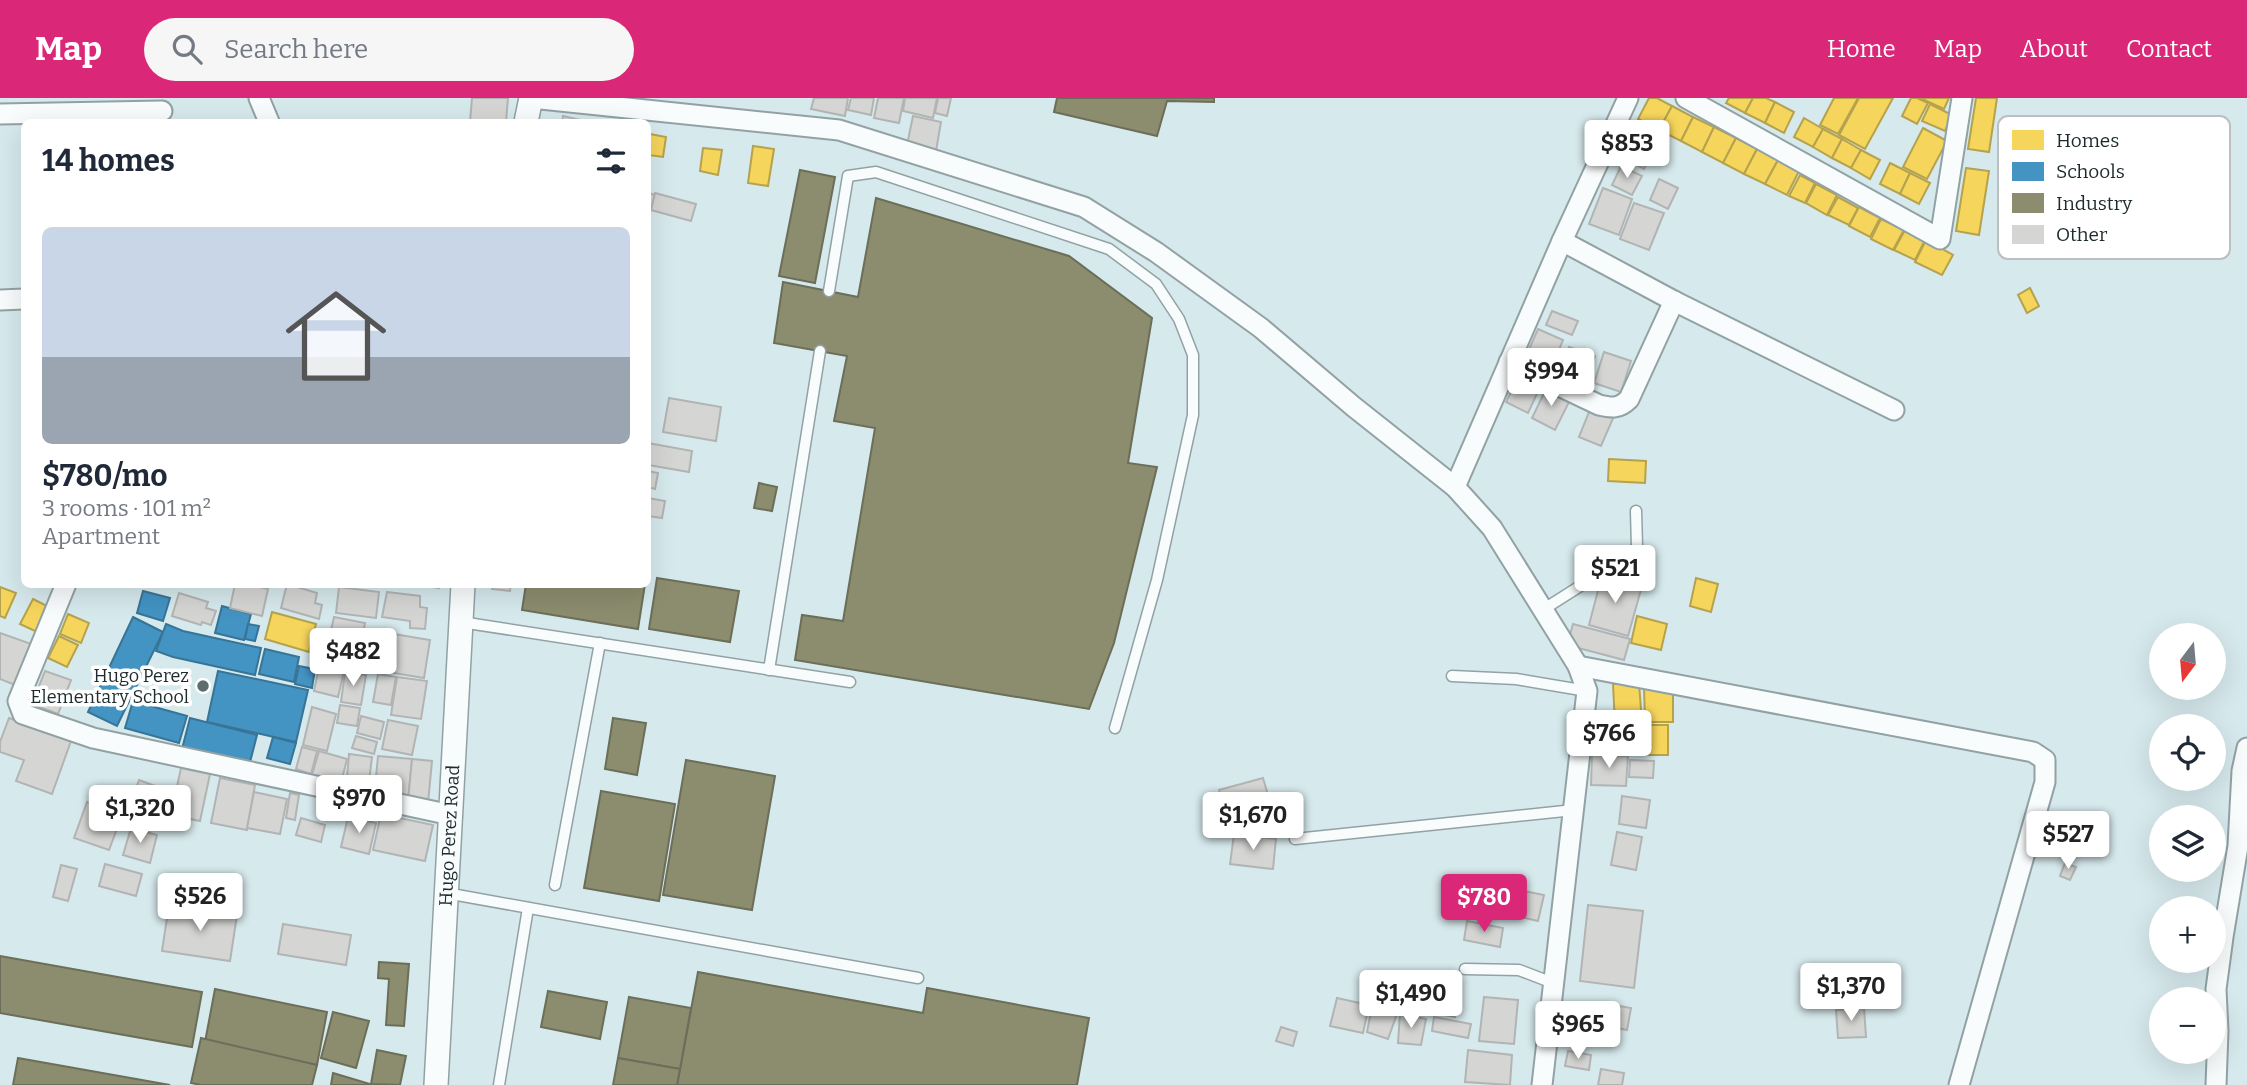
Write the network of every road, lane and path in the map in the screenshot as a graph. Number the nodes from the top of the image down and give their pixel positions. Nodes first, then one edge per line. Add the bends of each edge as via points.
1 (259, 98) edge
2 (531, 98) edge
3 (1628, 98) edge
4 (1686, 98) edge
5 (1962, 98) edge
6 (162, 111) edge
7 (0, 114) edge
8 (268, 119) edge
9 (527, 119) edge
10 (1562, 241) junction
11 (830, 291) dead end
12 (21, 299) edge
13 (0, 300) edge
14 (1674, 301) junction
15 (820, 351) dead end
16 (1509, 362) junction
17 (1894, 411) dead end
18 (1455, 487) junction
19 (1636, 511) dead end
20 (64, 588) edge
21 (463, 588) edge
22 (1544, 609) junction
23 (461, 622) junction
24 (600, 643) junction
25 (1578, 666) junction
26 (769, 670) junction
27 (1452, 676) dead end
28 (850, 682) dead end
29 (1587, 691) junction
30 (1115, 727) dead end
31 (2247, 748) edge
32 (1574, 810) junction
33 (451, 815) junction
34 (1295, 839) dead end
35 (555, 885) dead end
36 (446, 893) junction
37 (528, 908) junction
38 (1465, 970) dead end
39 (918, 978) dead end
40 (1553, 983) junction
41 (436, 1085) edge
42 (499, 1085) edge
43 (1542, 1085) edge
44 (1959, 1085) edge
45 (2216, 1085) edge

1 - 8 street
2 - 9 street
2 - 18 street via 839,130 1084,207 1157,252 1261,328
3 - 10 street
4 - 5 street via 1940,239
6 - 7 street
10 - 14 street
10 - 16 street
11 - 30 lane via 848,176 876,172 1109,249 1156,284 1179,319 1193,355 1193,415 1157,580
12 - 13 street
14 - 16 street via 1623,405 1599,405
14 - 17 street
15 - 26 lane
16 - 18 street
18 - 22 street via 1492,528
19 - 22 lane via 1637,547
20 - 33 street via 18,701 23,714 93,737
21 - 23 street, Hugo Perez Road
22 - 25 street
23 - 24 lane
23 - 33 street, Hugo Perez Road
24 - 26 lane
24 - 35 lane
25 - 29 street
25 - 44 street via 2033,752 2045,760 2045,782
26 - 28 lane
27 - 29 lane via 1516,679
29 - 32 street
31 - 45 street via 2217,989
32 - 34 lane
32 - 40 street
33 - 36 street, Hugo Perez Road
36 - 37 lane
36 - 41 street, Hugo Perez Road
37 - 39 lane
37 - 42 lane
38 - 40 lane via 1519,970
40 - 43 street

